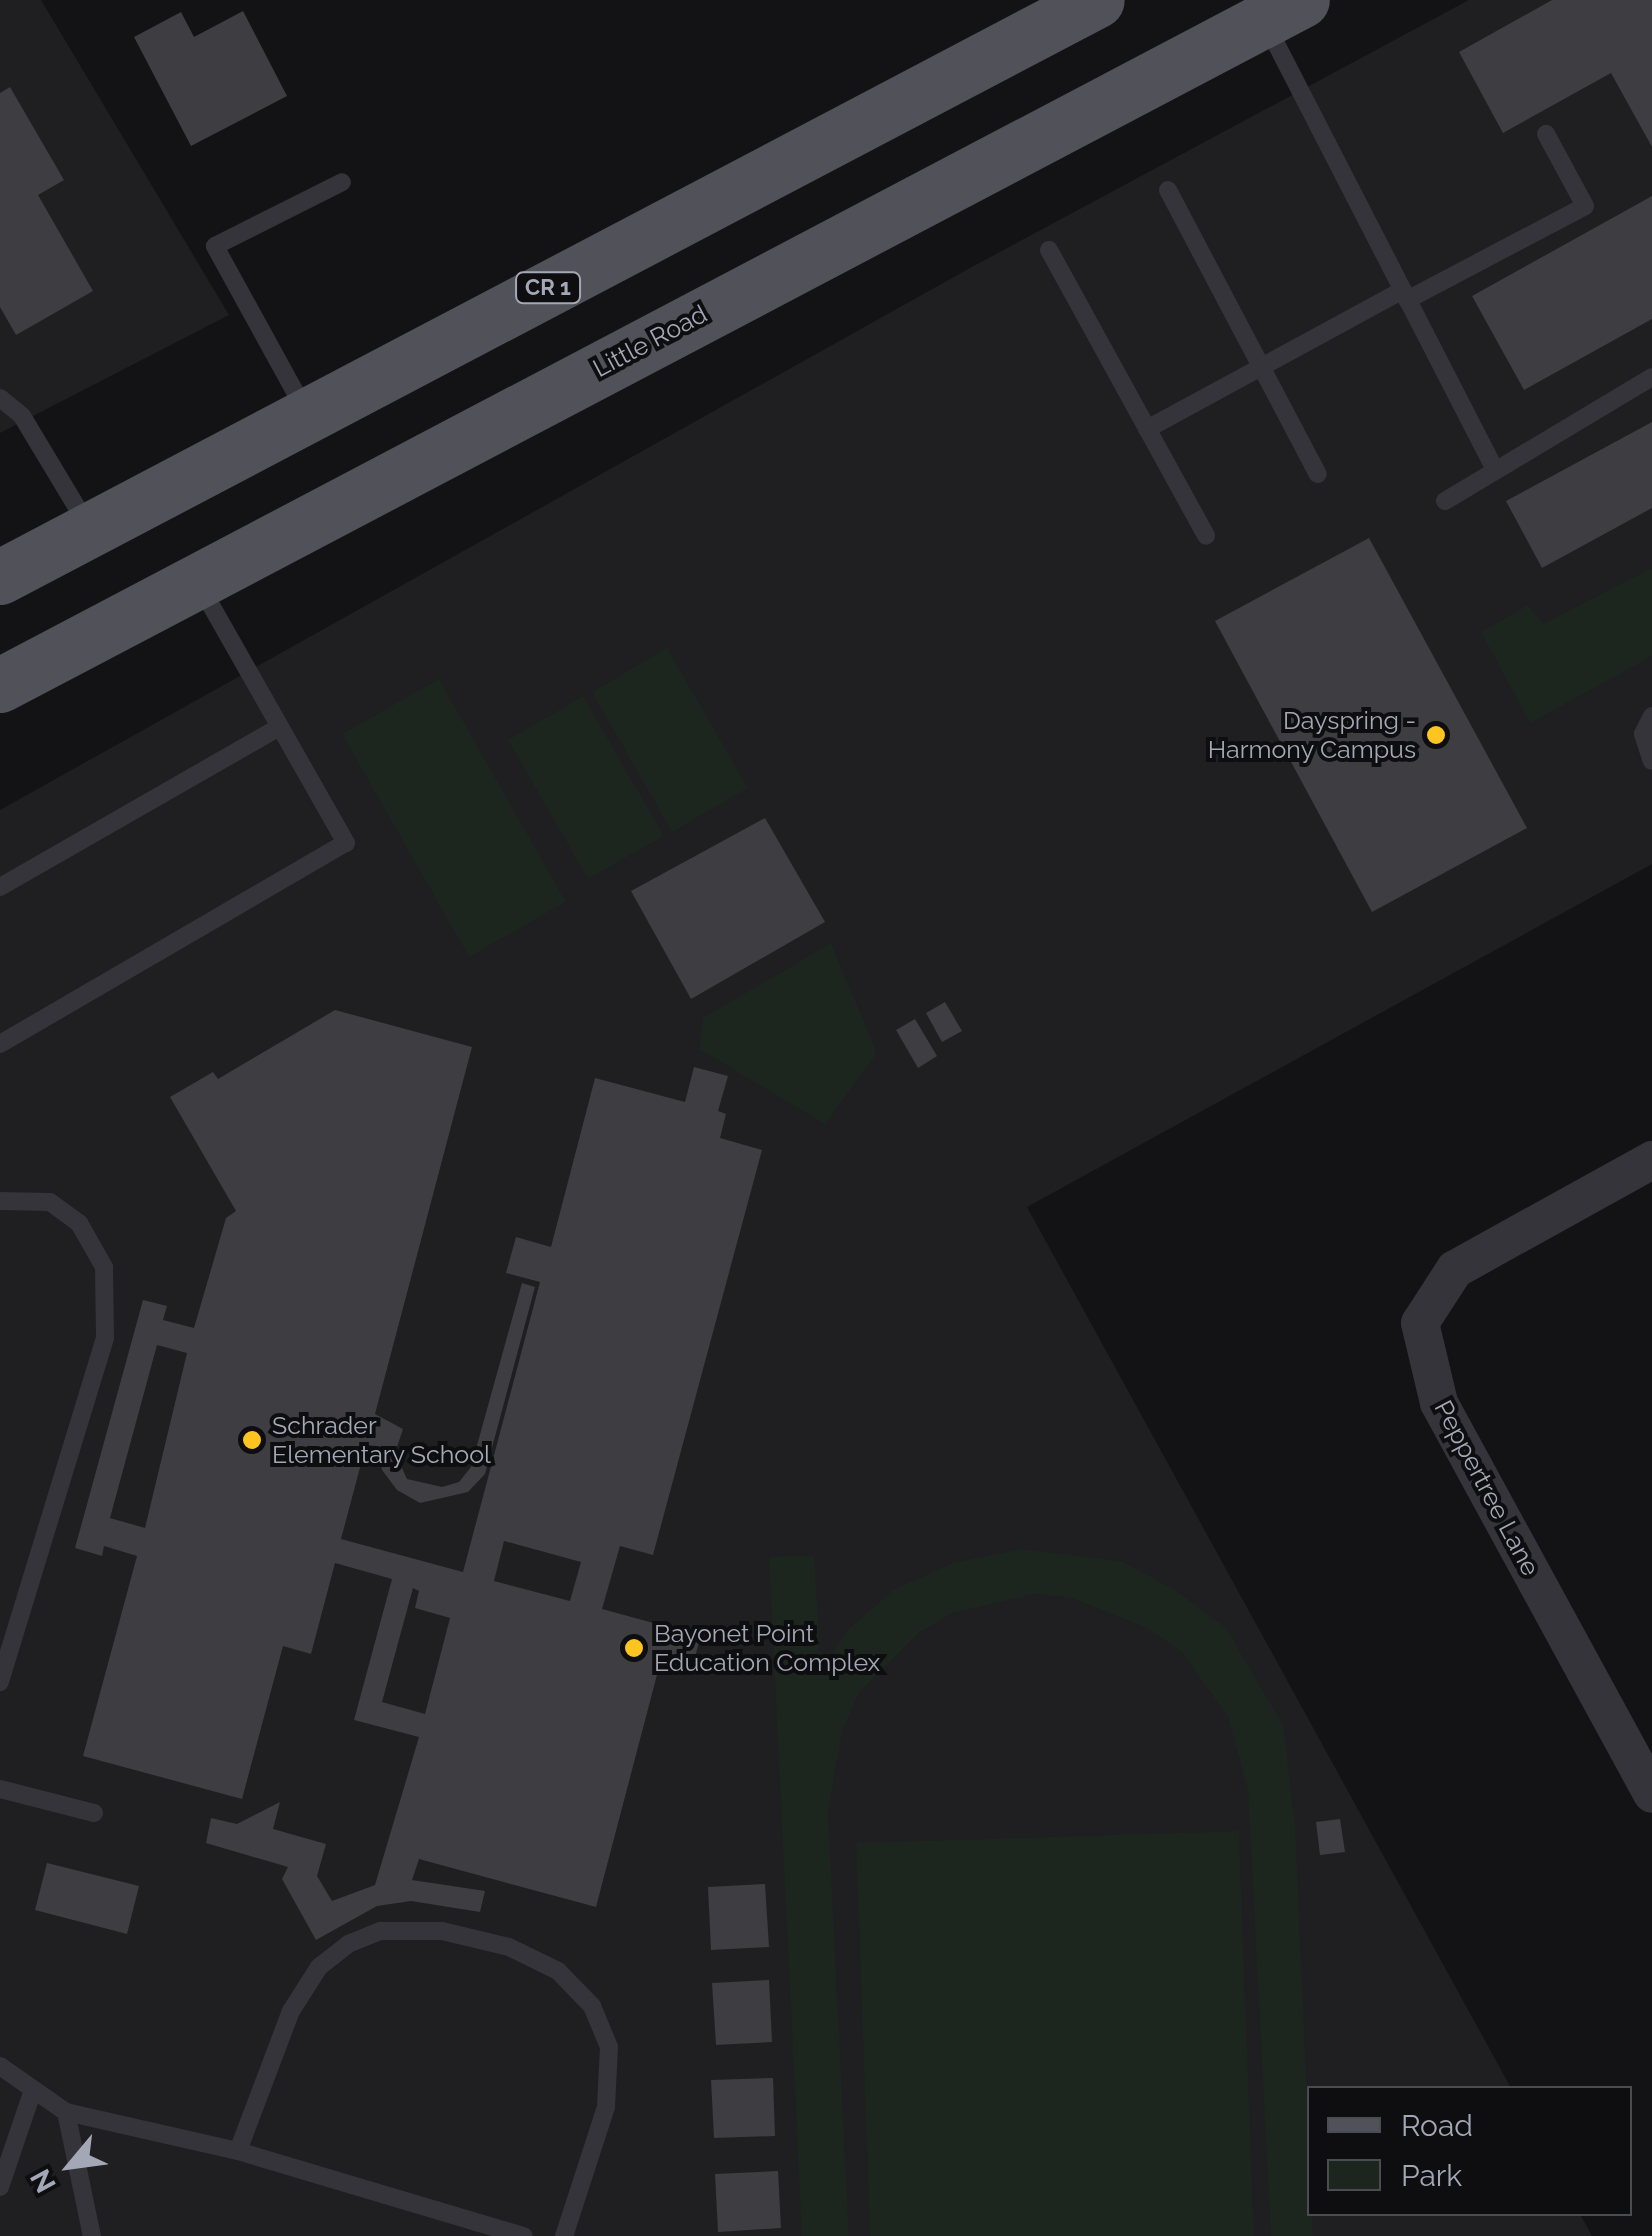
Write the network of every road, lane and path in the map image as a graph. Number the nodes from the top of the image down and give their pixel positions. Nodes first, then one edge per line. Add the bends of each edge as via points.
1 (1096, 0) edge
2 (1282, 10) edge
3 (1546, 134) dead end
4 (342, 182) dead end
5 (1168, 190) dead end
6 (1049, 250) dead end
7 (1405, 295) junction
8 (1262, 368) junction
9 (1652, 378) edge
10 (0, 398) edge
11 (308, 415) junction
12 (1147, 429) junction
13 (1495, 470) junction
14 (1318, 474) dead end
15 (1444, 500) dead end
16 (90, 529) junction
17 (1206, 536) dead end
18 (0, 576) edge
19 (196, 579) junction
20 (0, 685) edge
21 (1652, 716) edge
22 (280, 727) junction
23 (1652, 761) edge
24 (0, 887) edge
25 (0, 1044) edge
26 (1652, 1160) edge
27 (0, 1201) edge
28 (0, 1682) edge
29 (0, 1789) edge
30 (1652, 1794) edge
31 (94, 1813) dead end
32 (0, 2066) edge
33 (33, 2090) junction
34 (66, 2112) junction
35 (238, 2152) junction
36 (0, 2187) edge
37 (92, 2236) edge
38 (524, 2236) edge
39 (564, 2236) edge

1 - 11 main road, CR 1
2 - 7 lane
2 - 19 main road, Little Road
3 - 7 lane via 1586,206
4 - 11 lane via 215,246
5 - 8 lane
6 - 12 lane
7 - 8 lane
7 - 13 lane
8 - 12 lane
8 - 14 lane
9 - 13 lane
10 - 16 lane via 22,416
11 - 16 main road, CR 1
12 - 17 lane
13 - 15 lane
16 - 18 main road, CR 1
19 - 20 main road, Little Road
19 - 22 lane
21 - 23 lane via 1643,734
22 - 24 lane
22 - 25 lane via 346,843
26 - 30 street, Peppertree Lane via 1456,1269 1420,1324 1438,1403
27 - 28 lane via 50,1202 79,1223 104,1266 105,1338
29 - 31 lane
32 - 33 lane
33 - 34 lane
33 - 36 lane
34 - 35 lane
34 - 37 lane
35 - 38 lane
35 - 39 lane via 291,2011 318,1967 348,1944 381,1932 442,1931 509,1946 558,1971 592,2006 609,2047 606,2107

